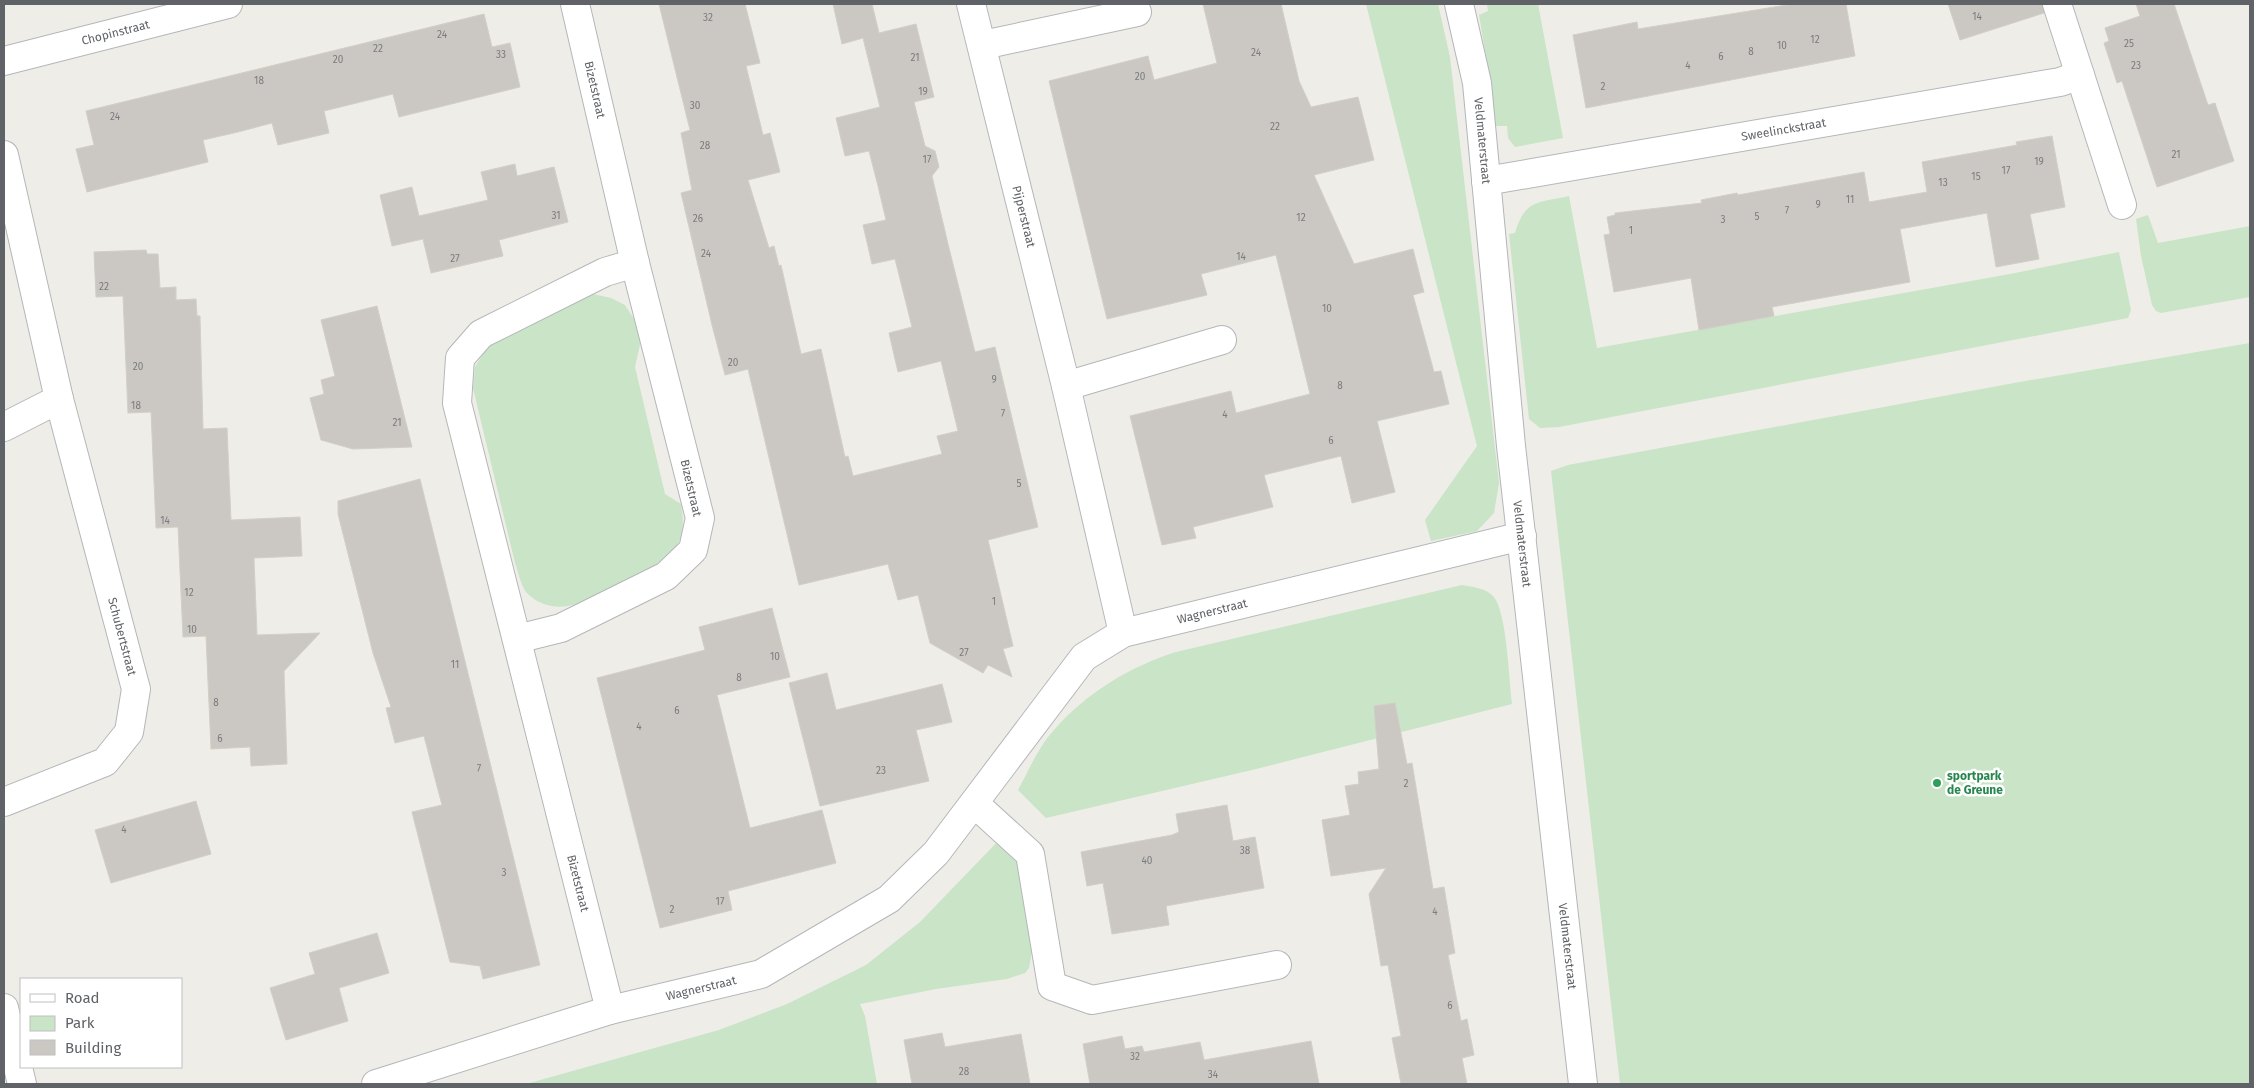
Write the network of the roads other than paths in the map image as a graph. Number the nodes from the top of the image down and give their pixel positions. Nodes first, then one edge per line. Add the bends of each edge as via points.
1 (228, 4) edge
2 (575, 4) edge
3 (972, 4) edge
4 (1459, 4) edge
5 (2058, 4) edge
6 (1136, 12) dead end
7 (983, 45) junction
8 (4, 61) edge
9 (2080, 75) junction
10 (4, 155) edge
11 (1486, 180) junction
12 (2122, 205) dead end
13 (635, 262) junction
14 (1222, 340) dead end
15 (1066, 386) junction
16 (59, 399) junction
17 (4, 427) edge
18 (1522, 536) junction
19 (1123, 633) junction
20 (517, 639) junction
21 (4, 802) edge
22 (975, 804) junction
23 (1277, 965) dead end
24 (4, 1008) edge
25 (610, 1010) junction
26 (22, 1084) edge
27 (376, 1084) edge
28 (1583, 1084) edge

1 - 8 street, Chopinstraat
2 - 13 street, Bizetstraat
3 - 7 street, Pijperstraat
4 - 11 street, Veldmaterstraat via 1477,83
5 - 9 street
6 - 7 street
7 - 15 street, Pijperstraat
9 - 11 street, Sweelinckstraat via 2050,84
9 - 12 street
10 - 16 street, Schubertstraat
11 - 18 street, Veldmaterstraat
13 - 20 street, Bizetstraat via 605,272 481,334 460,358 457,403
13 - 20 street, Bizetstraat via 700,518 693,550 666,576 561,628
14 - 15 street
15 - 19 street, Pijperstraat
16 - 17 street
16 - 21 street, Schubertstraat via 136,689 129,732 105,762
18 - 19 street, Wagnerstraat
18 - 28 street, Veldmaterstraat
19 - 22 street, Wagnerstraat via 1084,657
20 - 25 street, Bizetstraat
22 - 23 street via 1030,854 1052,986 1092,1000
22 - 25 street, Wagnerstraat via 936,853 889,899 761,974
24 - 26 street
25 - 27 street, Wagnerstraat

